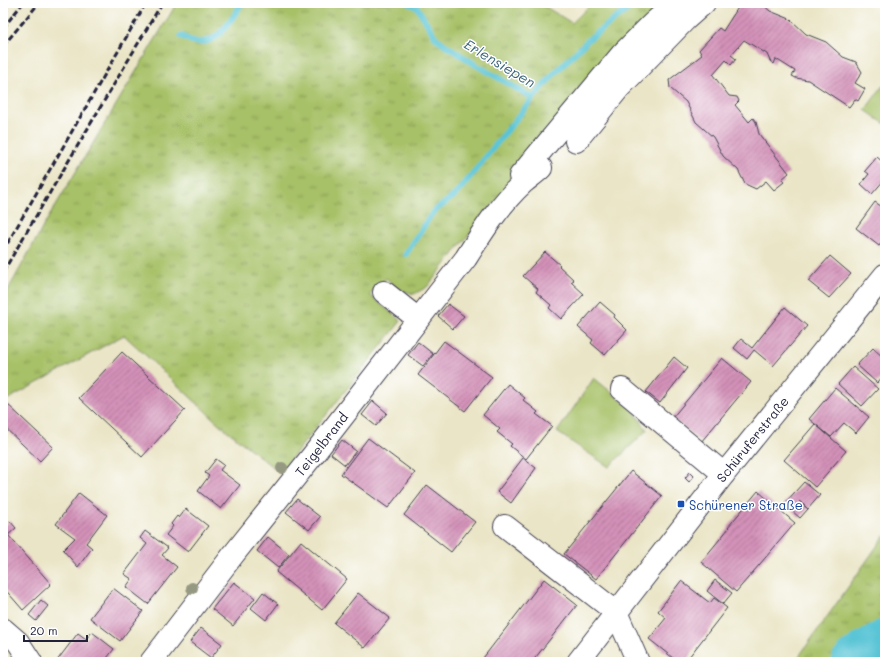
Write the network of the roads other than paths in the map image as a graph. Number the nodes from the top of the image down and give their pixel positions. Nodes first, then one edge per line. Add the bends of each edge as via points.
1 (676, 3) edge
2 (704, 3) edge
3 (576, 141) dead end
4 (541, 168) dead end
5 (505, 202) junction
6 (885, 274) edge
7 (384, 292) dead end
8 (418, 319) junction
9 (622, 389) dead end
10 (724, 474) junction
11 (505, 526) dead end
12 (616, 612) junction
13 (3, 629) edge
14 (31, 662) edge
15 (151, 662) edge
16 (578, 662) edge
17 (638, 662) edge

1 - 5 street via 622,54 511,187
2 - 3 street via 619,88
4 - 5 street
5 - 8 street, Teigelbrand via 466,258
6 - 10 street, Schüruferstraße
7 - 8 street
8 - 15 street, Teigelbrand
9 - 10 street
10 - 12 street, Schüruferstraße
11 - 12 street
12 - 16 street, Schüruferstraße
12 - 17 street
13 - 14 street via 18,642

